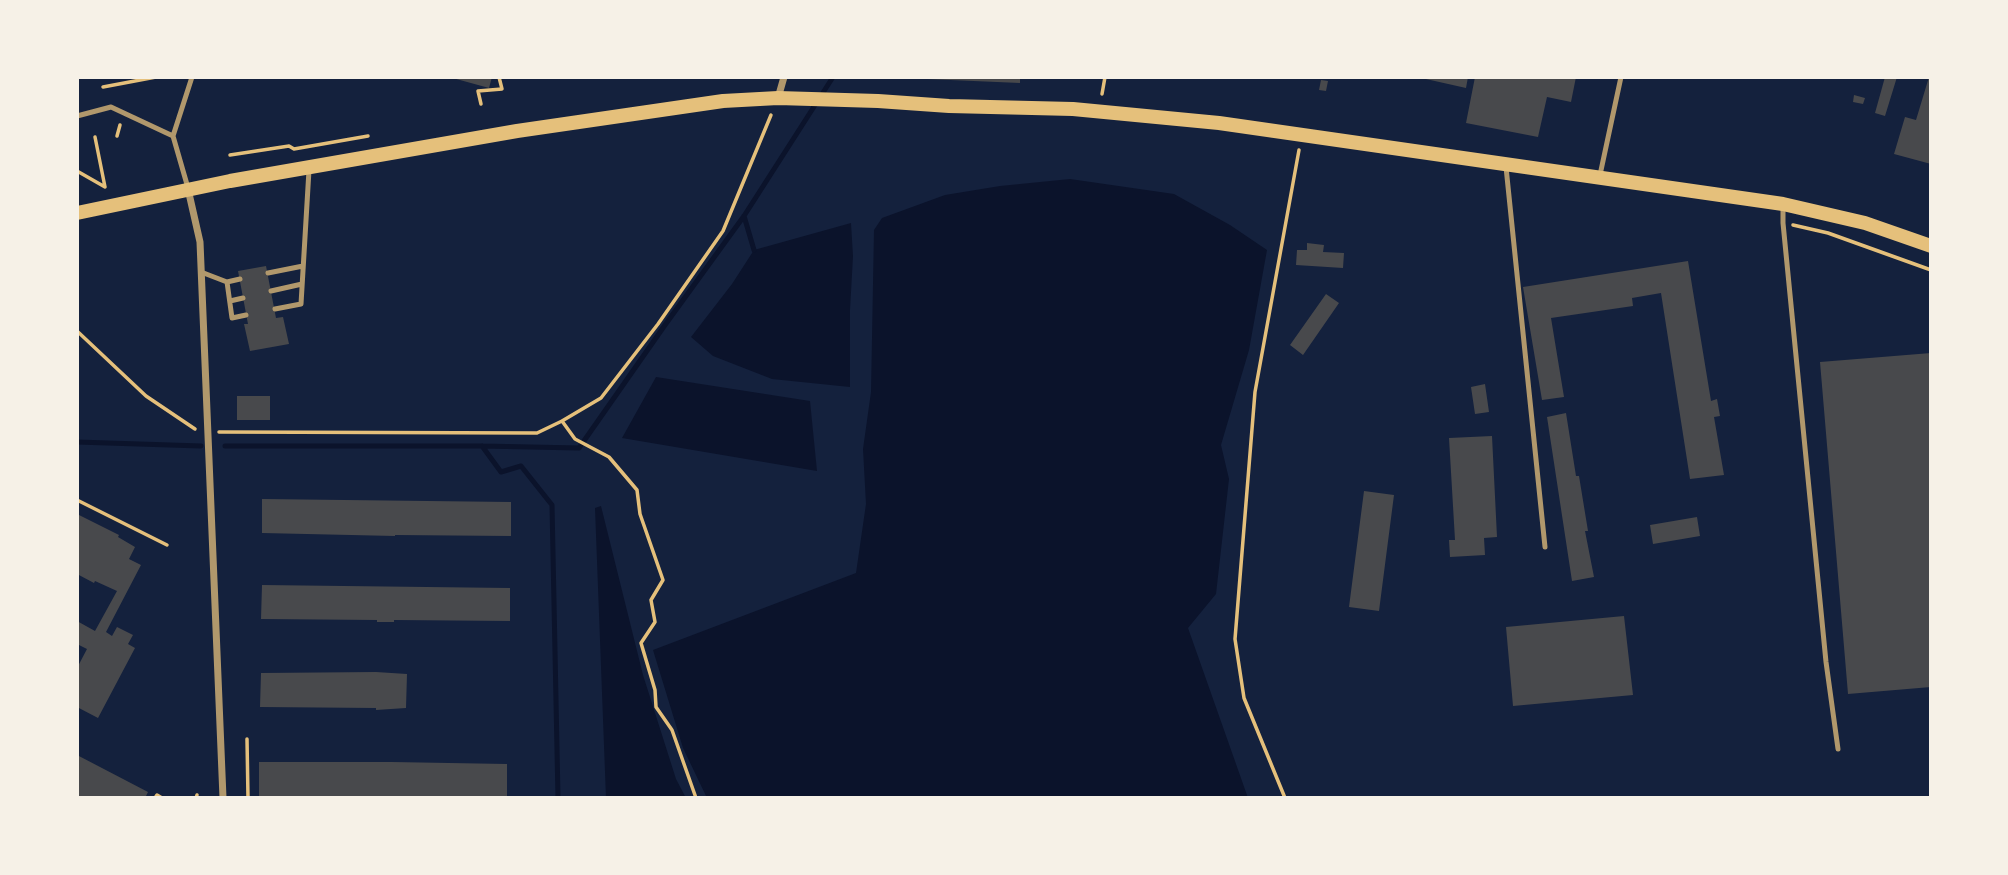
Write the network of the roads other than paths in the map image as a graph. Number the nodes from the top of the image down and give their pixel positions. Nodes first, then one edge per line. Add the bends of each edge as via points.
1 (192, 77) edge
2 (784, 77) edge
3 (1621, 77) edge
4 (778, 98) junction
5 (77, 116) edge
6 (173, 136) junction
7 (1506, 165) junction
8 (309, 167) junction
9 (1600, 178) junction
10 (188, 189) junction
11 (1783, 204) junction
12 (77, 213) edge
13 (1931, 246) edge
14 (303, 266) junction
15 (201, 272) junction
16 (268, 273) dead end
17 (240, 279) dead end
18 (227, 282) junction
19 (302, 284) junction
20 (271, 291) dead end
21 (243, 298) dead end
22 (230, 300) junction
23 (275, 309) dead end
24 (246, 315) dead end
25 (1545, 547) dead end
26 (1838, 749) dead end
27 (223, 798) edge

1 - 6 lane
2 - 4 street
3 - 9 lane
4 - 7 main road via 1105,111
4 - 8 main road via 660,109
5 - 6 lane via 111,107
6 - 10 lane
7 - 9 main road
7 - 25 lane
8 - 10 main road
8 - 14 lane
9 - 11 main road
10 - 12 main road
10 - 15 street via 200,242
11 - 13 main road via 1865,223
11 - 26 lane
14 - 16 lane
14 - 19 lane
15 - 18 lane
15 - 27 street
17 - 18 lane
18 - 22 lane
19 - 20 lane
19 - 23 lane via 301,304
21 - 22 lane
22 - 24 lane via 232,318

